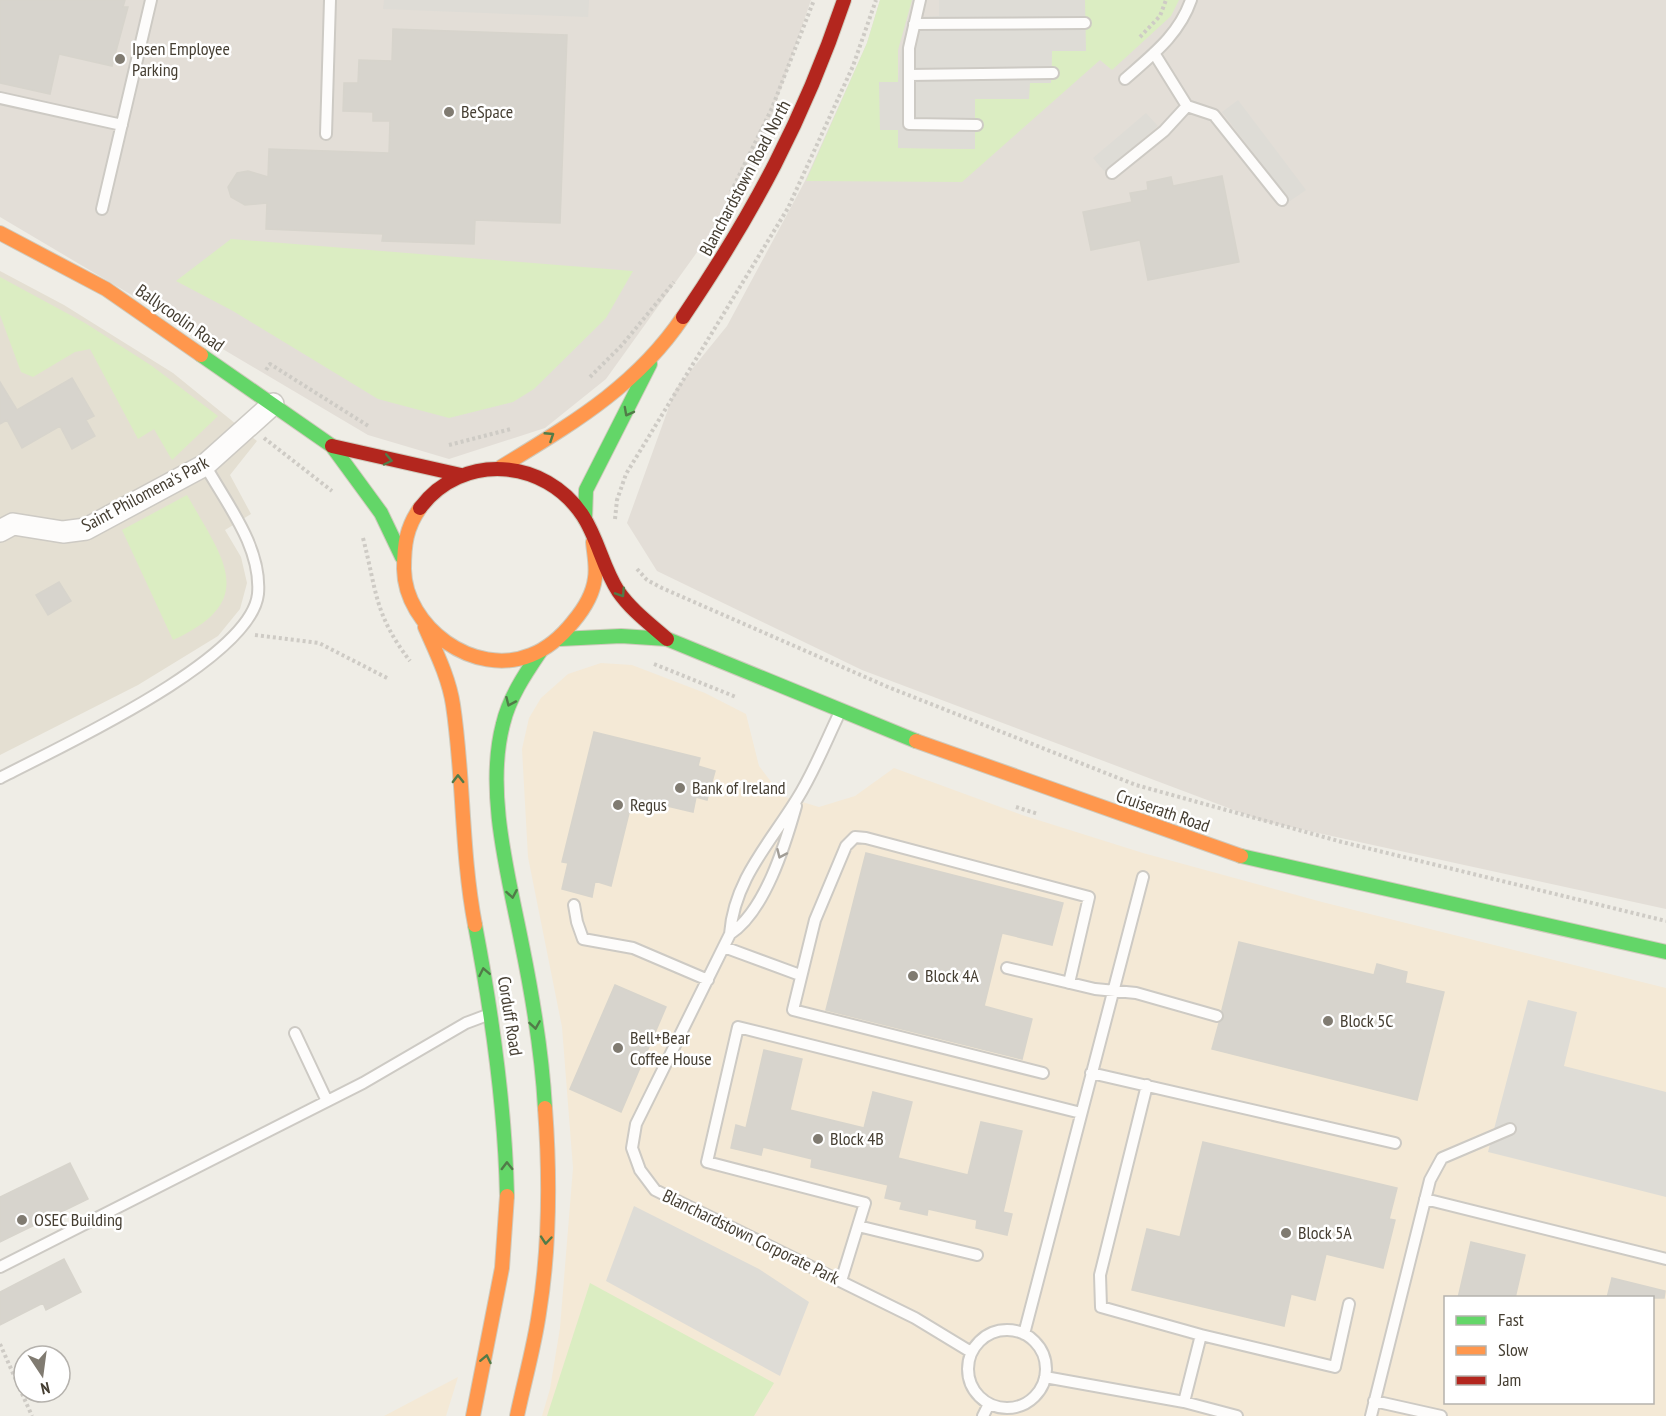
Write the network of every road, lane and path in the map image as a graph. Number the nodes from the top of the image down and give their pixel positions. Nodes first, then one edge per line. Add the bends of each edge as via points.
1 (151, 0) edge
2 (330, 0) edge
3 (814, 0) edge
4 (844, 0) edge
5 (876, 0) edge
6 (920, 0) edge
7 (1166, 0) edge
8 (1191, 0) edge
9 (1085, 23) dead end
10 (914, 24) junction
11 (1140, 37) dead end
12 (1154, 53) junction
13 (1053, 73) dead end
14 (909, 75) junction
15 (1125, 79) dead end
16 (0, 98) edge
17 (1187, 106) junction
18 (122, 124) junction
19 (977, 125) dead end
20 (326, 134) dead end
21 (1112, 173) dead end
22 (728, 199) dead end
23 (1282, 200) dead end
24 (102, 209) dead end
25 (0, 232) edge
26 (675, 280) dead end
27 (652, 358) junction
28 (587, 380) dead end
29 (254, 391) junction
30 (273, 404) junction
31 (249, 427) junction
32 (515, 427) dead end
33 (373, 429) dead end
34 (332, 446) junction
35 (443, 446) dead end
36 (205, 465) junction
37 (501, 467) junction
38 (461, 475) junction
39 (339, 497) dead end
40 (585, 519) junction
41 (616, 527) dead end
42 (0, 531) edge
43 (362, 532) dead end
44 (593, 542) junction
45 (402, 557) junction
46 (631, 561) dead end
47 (424, 627) junction
48 (236, 632) junction
49 (560, 639) junction
50 (668, 639) junction
51 (540, 652) junction
52 (413, 664) dead end
53 (389, 679) dead end
54 (841, 711) junction
55 (0, 778) edge
56 (798, 798) junction
57 (1143, 876) dead end
58 (574, 905) dead end
59 (1666, 921) edge
60 (730, 934) junction
61 (724, 947) junction
62 (1666, 952) edge
63 (1007, 968) dead end
64 (800, 975) junction
65 (708, 980) junction
66 (1069, 983) junction
67 (1112, 990) junction
68 (492, 1012) junction
69 (1217, 1016) dead end
70 (295, 1033) dead end
71 (1043, 1073) dead end
72 (1091, 1073) junction
73 (1147, 1085) junction
74 (327, 1101) junction
75 (1081, 1113) junction
76 (1510, 1129) dead end
77 (1395, 1143) dead end
78 (1425, 1199) junction
79 (858, 1226) junction
80 (977, 1255) dead end
81 (1666, 1259) edge
82 (0, 1267) edge
83 (841, 1281) junction
84 (1349, 1304) dead end
85 (1024, 1334) junction
86 (1201, 1335) junction
87 (0, 1344) edge
88 (971, 1352) junction
89 (1045, 1377) junction
90 (1374, 1401) junction
91 (1184, 1402) junction
92 (989, 1404) junction
93 (32, 1416) edge
94 (473, 1416) edge
95 (517, 1416) edge
96 (983, 1416) edge
97 (1236, 1416) edge
98 (1371, 1416) edge
99 (1441, 1416) edge

1 - 18 lane
2 - 20 lane
3 - 22 path via 772,108
4 - 27 main road, Blanchardstown Road North via 793,130 756,202 716,271
5 - 41 path via 853,66 788,208 626,474 617,500
6 - 10 lane
7 - 11 path via 1160,16
8 - 12 lane via 1184,19
9 - 10 lane
10 - 14 lane
12 - 15 lane
12 - 17 lane
13 - 14 lane
14 - 19 lane via 909,124
16 - 18 lane
17 - 21 lane via 1164,131
17 - 23 lane via 1214,115
18 - 24 lane
25 - 29 main road, Ballycoolin Road via 106,289
26 - 28 path via 622,345
37 -> 27 main road, Blanchardstown Road North via 605,399
27 -> 40 main road, Blanchardstown Road North via 635,399 586,490
29 - 30 main road, Ballycoolin Road
29 - 33 path via 270,364
30 - 31 street, Saint Philomena's Park
30 - 34 main road, Ballycoolin Road
31 - 36 street, Saint Philomena's Park
31 - 39 path
32 - 35 path via 494,436
34 -> 38 main road, Ballycoolin Road
34 - 45 main road, Ballycoolin Road via 381,513
36 - 42 street, Saint Philomena's Park via 86,530 63,532 13,524
36 - 48 lane via 250,545 257,569 258,595 248,619
37 - 38 main road
37 - 40 main road via 539,476 560,488
38 - 45 main road via 431,494 420,508 410,524
40 - 44 main road
43 - 52 path via 383,620
44 - 49 main road via 596,574 589,601 577,622
44 -> 50 main road, Cruiserath Road via 623,598
45 - 47 main road via 402,577 411,605
46 - 59 path via 646,580 662,588 888,687 1136,785 1342,842
47 - 51 main road via 451,648 484,660 515,660
68 -> 47 main road, Corduff Road via 467,885 453,704 444,671
48 - 53 path via 319,643
48 - 55 lane via 219,651 165,690
49 - 50 main road, Cruiserath Road
49 - 51 main road
50 - 54 main road, Cruiserath Road
51 -> 95 main road, Corduff Road via 520,680 507,709 498,771 506,862 537,1034 547,1164 541,1302
54 - 56 lane, Blanchardstown Corporate Park
54 - 62 main road, Cruiserath Road via 1037,787 1248,858
56 - 60 lane, Blanchardstown Corporate Park via 758,855 732,914
56 -> 60 lane, Blanchardstown Corporate Park via 785,846 764,890 742,926
57 - 67 lane
58 - 65 lane via 583,939 633,948
60 - 61 lane, Blanchardstown Corporate Park
61 - 64 lane
61 - 65 lane, Blanchardstown Corporate Park
63 - 66 lane
64 - 66 lane via 815,920 846,846 855,837 1089,897
64 - 71 lane via 793,1010
65 - 83 lane, Blanchardstown Corporate Park via 636,1124 632,1148 640,1170 655,1190
66 - 67 lane
67 - 69 lane
67 - 72 lane
68 - 74 lane
94 -> 68 main road, Corduff Road via 502,1268 507,1196 503,1099
70 - 74 lane
72 - 73 lane
72 - 75 lane
73 - 77 lane
73 - 86 lane via 1100,1275 1101,1307
74 - 82 lane
75 - 79 lane via 738,1027 707,1162 865,1203
75 - 85 lane
76 - 78 lane via 1442,1158
78 - 81 lane
78 - 90 lane
79 - 80 lane
79 - 83 lane
83 - 88 lane, Blanchardstown Corporate Park
84 - 86 lane via 1335,1367
85 - 88 lane via 1000,1331 983,1338
85 - 89 lane via 1042,1352
86 - 91 lane
87 - 93 path
88 - 92 lane via 968,1364 972,1387
89 - 91 lane
89 - 92 lane via 1041,1388 1023,1404 1006,1408
90 - 98 lane
90 - 99 lane
91 - 97 lane
92 - 96 lane

